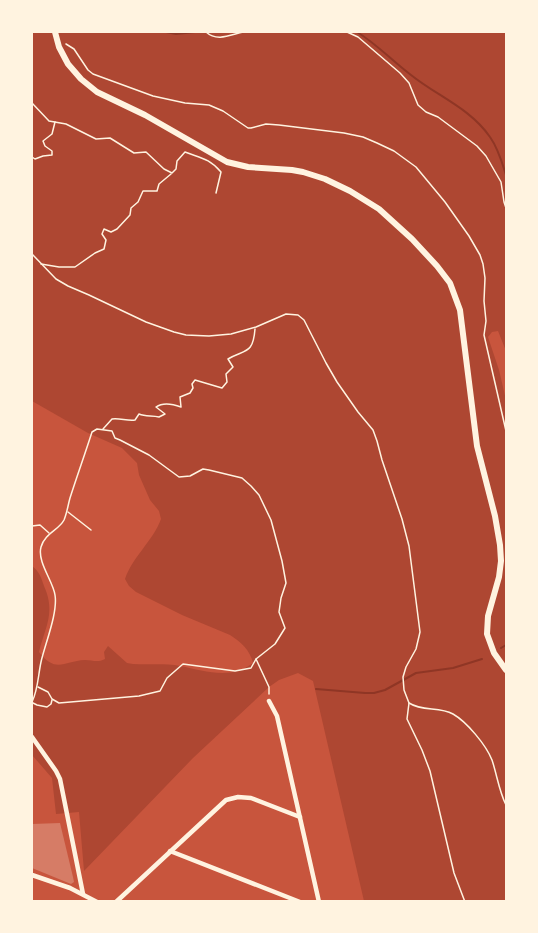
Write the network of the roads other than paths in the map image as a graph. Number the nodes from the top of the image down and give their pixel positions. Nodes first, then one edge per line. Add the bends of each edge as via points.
1 (55, 32) edge
2 (507, 669) edge
3 (269, 701) road end
4 (32, 737) edge
5 (300, 817) junction
6 (170, 851) junction
7 (32, 875) edge
8 (83, 894) junction
9 (97, 902) edge
10 (116, 902) edge
11 (300, 902) edge
12 (319, 902) edge

1 - 2 main road via 68,64 97,92 227,162 303,172 350,191 379,209 412,238 450,283 460,310 477,446 500,545 499,577 487,634 494,653
3 - 5 street via 277,716
4 - 8 street via 60,779
5 - 6 street via 251,798 238,797 226,801
5 - 12 street
6 - 10 street
6 - 11 street
7 - 8 street
8 - 9 street

